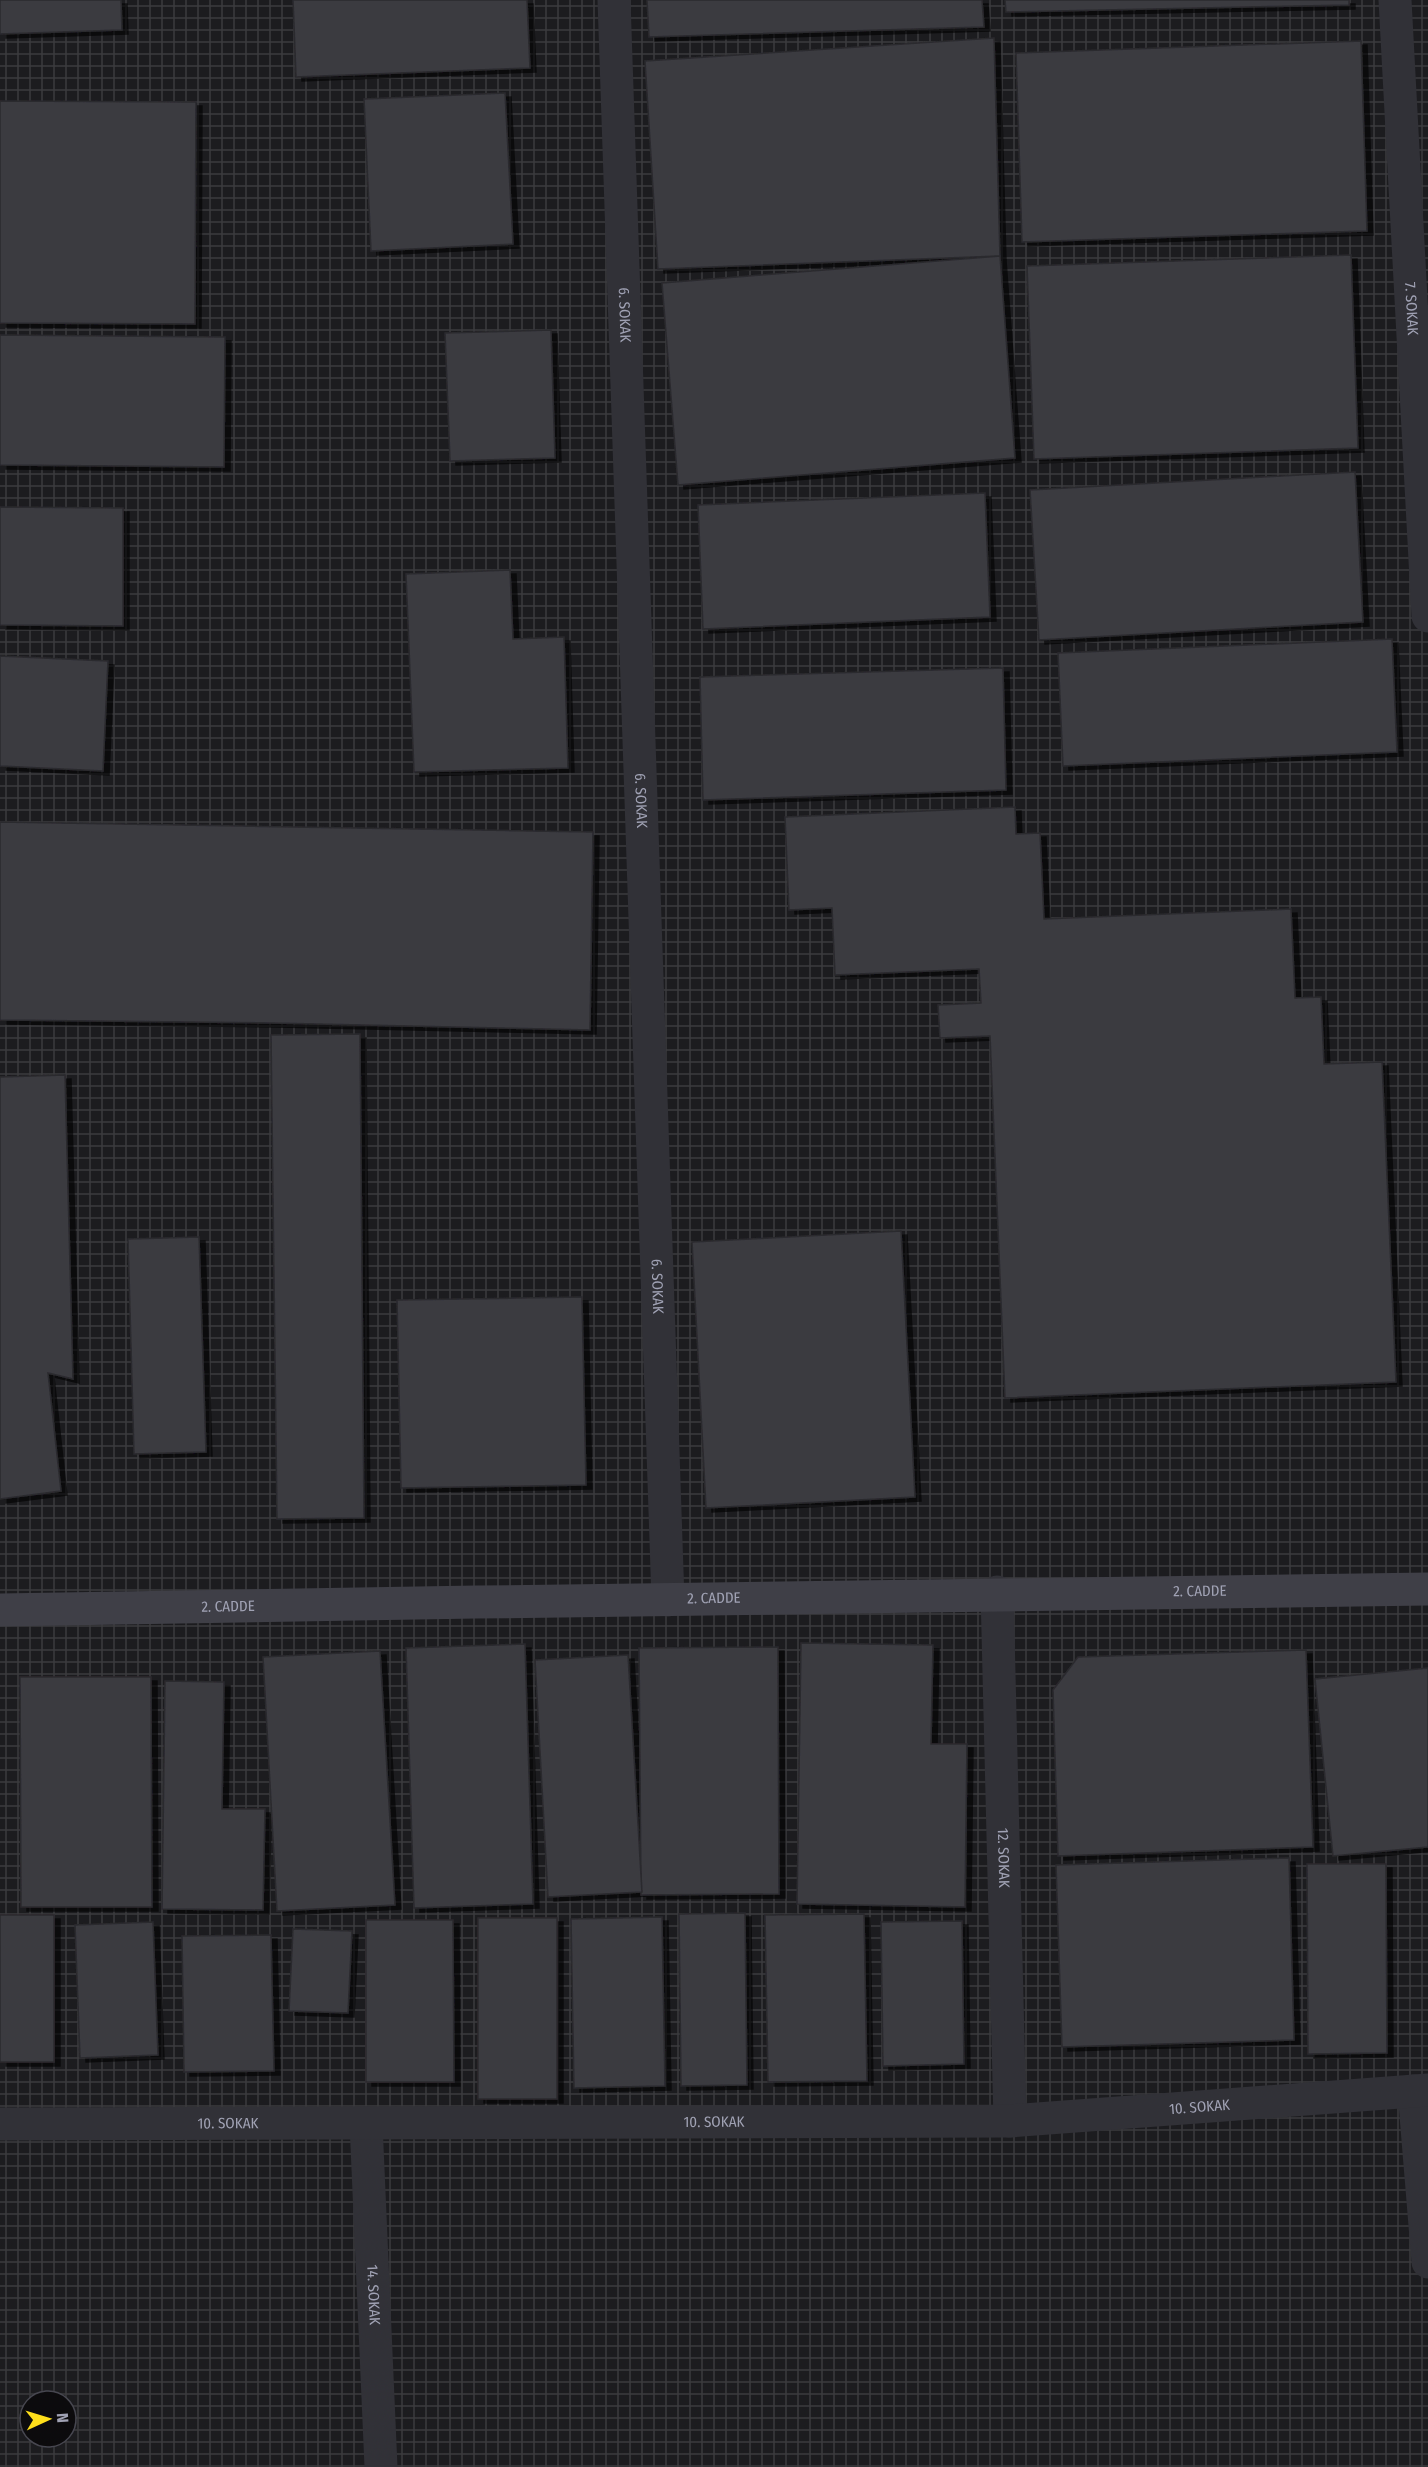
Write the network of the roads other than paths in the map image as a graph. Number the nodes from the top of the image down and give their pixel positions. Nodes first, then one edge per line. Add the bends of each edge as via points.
1 (614, 0) edge
2 (1395, 0) edge
3 (1428, 616) edge
4 (1428, 1589) edge
5 (997, 1592) junction
6 (668, 1600) junction
7 (0, 1610) edge
8 (1421, 2090) edge
9 (1010, 2121) junction
10 (366, 2123) junction
11 (0, 2124) edge
12 (1428, 2262) edge
13 (381, 2467) edge

1 - 6 street, 6. SOKAK
2 - 3 street, 7. SOKAK
4 - 5 street, 2. CADDE
5 - 6 street, 2. CADDE
5 - 9 street, 12. SOKAK
6 - 7 street, 2. CADDE
8 - 9 street, 10. SOKAK
8 - 12 street
9 - 10 street, 10. SOKAK
10 - 11 street, 10. SOKAK
10 - 13 street, 14. SOKAK

